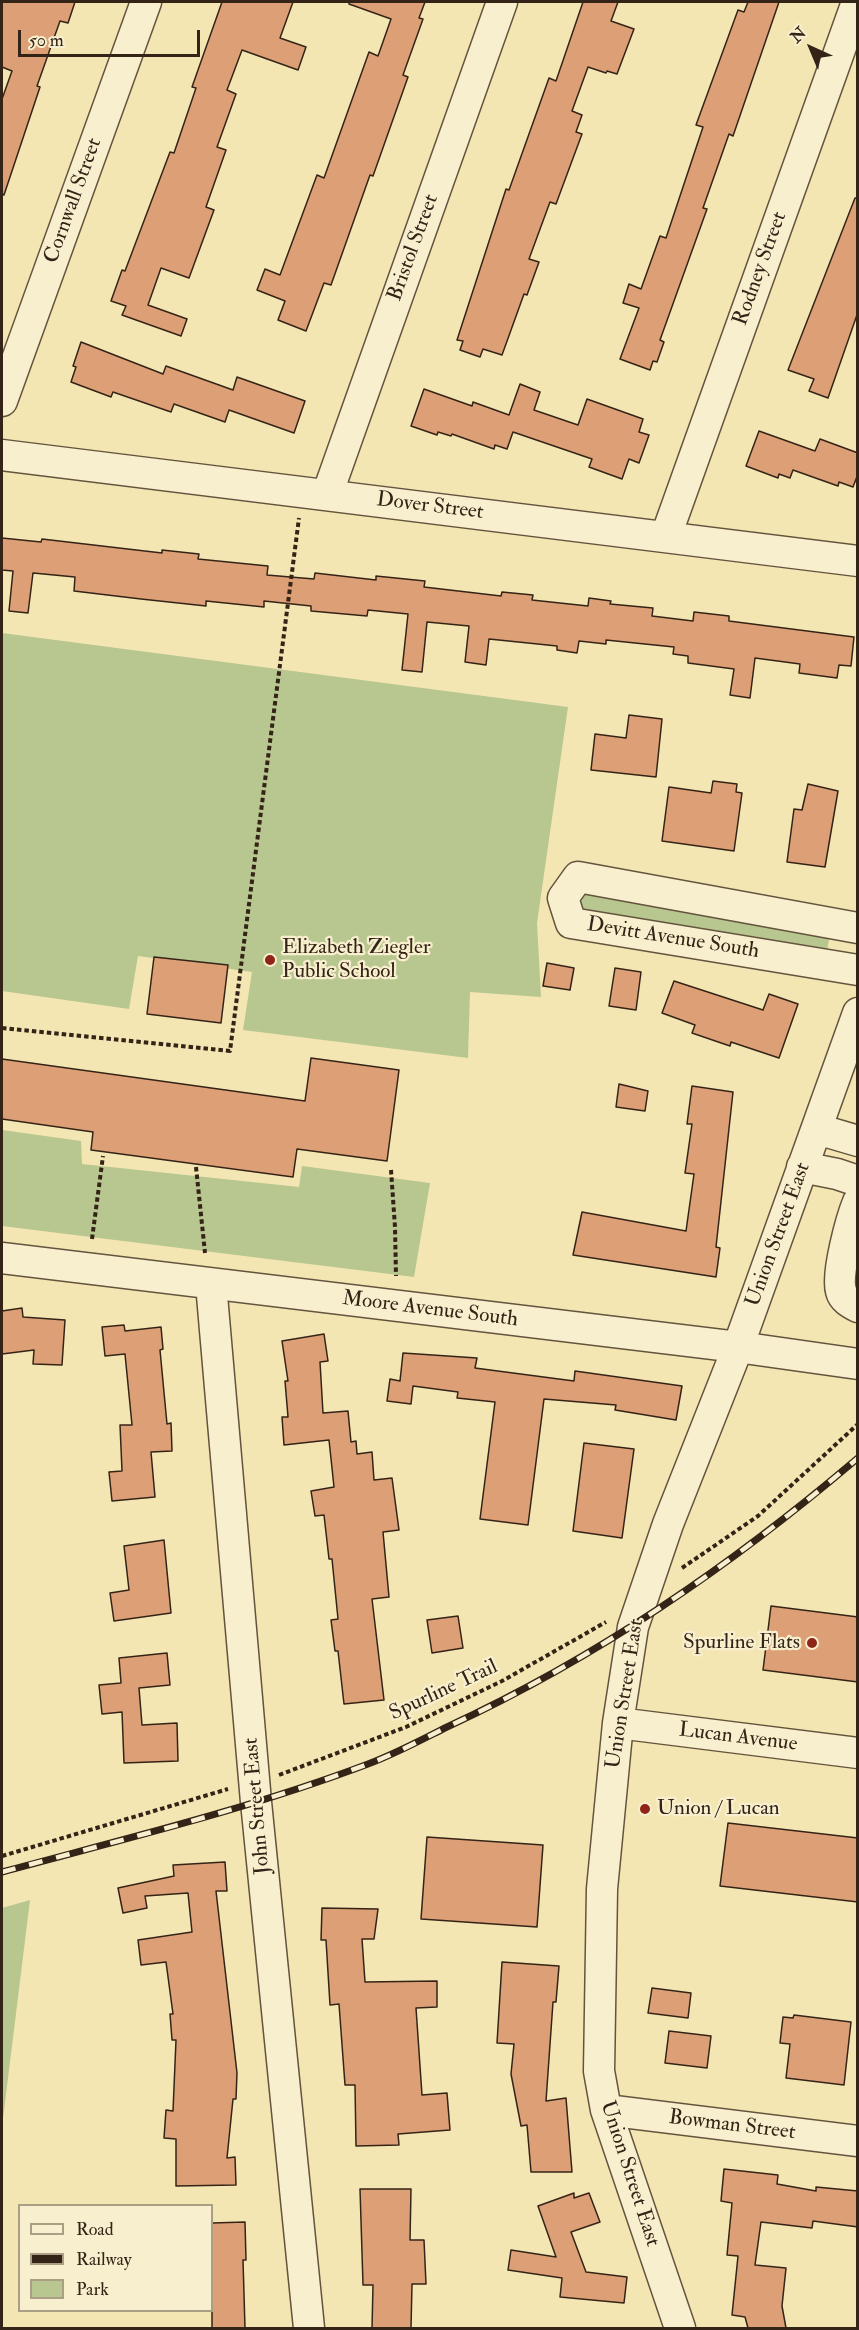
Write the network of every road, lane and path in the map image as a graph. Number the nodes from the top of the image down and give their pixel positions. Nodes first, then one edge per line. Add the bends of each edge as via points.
1 (146, 2) edge
2 (502, 2) edge
3 (857, 2) edge
4 (2, 401) edge
5 (2, 455) edge
6 (327, 495) junction
7 (300, 509) dead end
8 (666, 536) junction
9 (858, 561) edge
10 (858, 928) edge
11 (858, 970) edge
12 (858, 1013) edge
13 (2, 1028) edge
14 (851, 1053) edge
15 (817, 1129) junction
16 (858, 1141) edge
17 (103, 1156) dead end
18 (196, 1167) dead end
19 (802, 1167) junction
20 (390, 1170) dead end
21 (858, 1181) edge
22 (858, 1202) edge
23 (92, 1239) dead end
24 (206, 1253) dead end
25 (2, 1258) edge
26 (396, 1276) dead end
27 (211, 1284) junction
28 (858, 1307) edge
29 (738, 1347) junction
30 (858, 1364) edge
31 (858, 1424) edge
32 (678, 1570) dead end
33 (612, 1617) dead end
34 (618, 1723) junction
35 (858, 1753) edge
36 (276, 1777) dead end
37 (232, 1788) dead end
38 (2, 1856) edge
39 (606, 2110) junction
40 (858, 2141) edge
41 (309, 2328) edge
42 (680, 2328) edge

1 - 4 street, Cornwall Street
2 - 6 street, Bristol Street
3 - 8 street, Rodney Street
5 - 6 street, Dover Street
6 - 8 street, Dover Street
7 - 13 path via 230,1051
8 - 9 street, Dover Street
10 - 11 street, Devitt Avenue South via 578,877 563,898 571,923
12 - 14 street, Union Street East
14 - 15 street, Union Street East
15 - 16 street
15 - 19 street, Union Street East
17 - 23 path
18 - 24 path
19 - 21 street
19 - 29 street, Union Street East
20 - 26 path
22 - 28 street via 847,1230 840,1290 847,1302
25 - 27 street, Moore Avenue South
27 - 29 street, Moore Avenue South
27 - 41 street, John Street East via 256,1802
29 - 30 street, Moore Avenue South
29 - 34 street, Union Street East via 668,1524 633,1627
31 - 32 path via 758,1516
33 - 36 path, Spurline Trail via 502,1681 406,1727
34 - 35 street, Lucan Avenue
34 - 39 street, Union Street East via 602,1889 599,2071
37 - 38 path
39 - 40 street, Bowman Street
39 - 42 street, Union Street East

